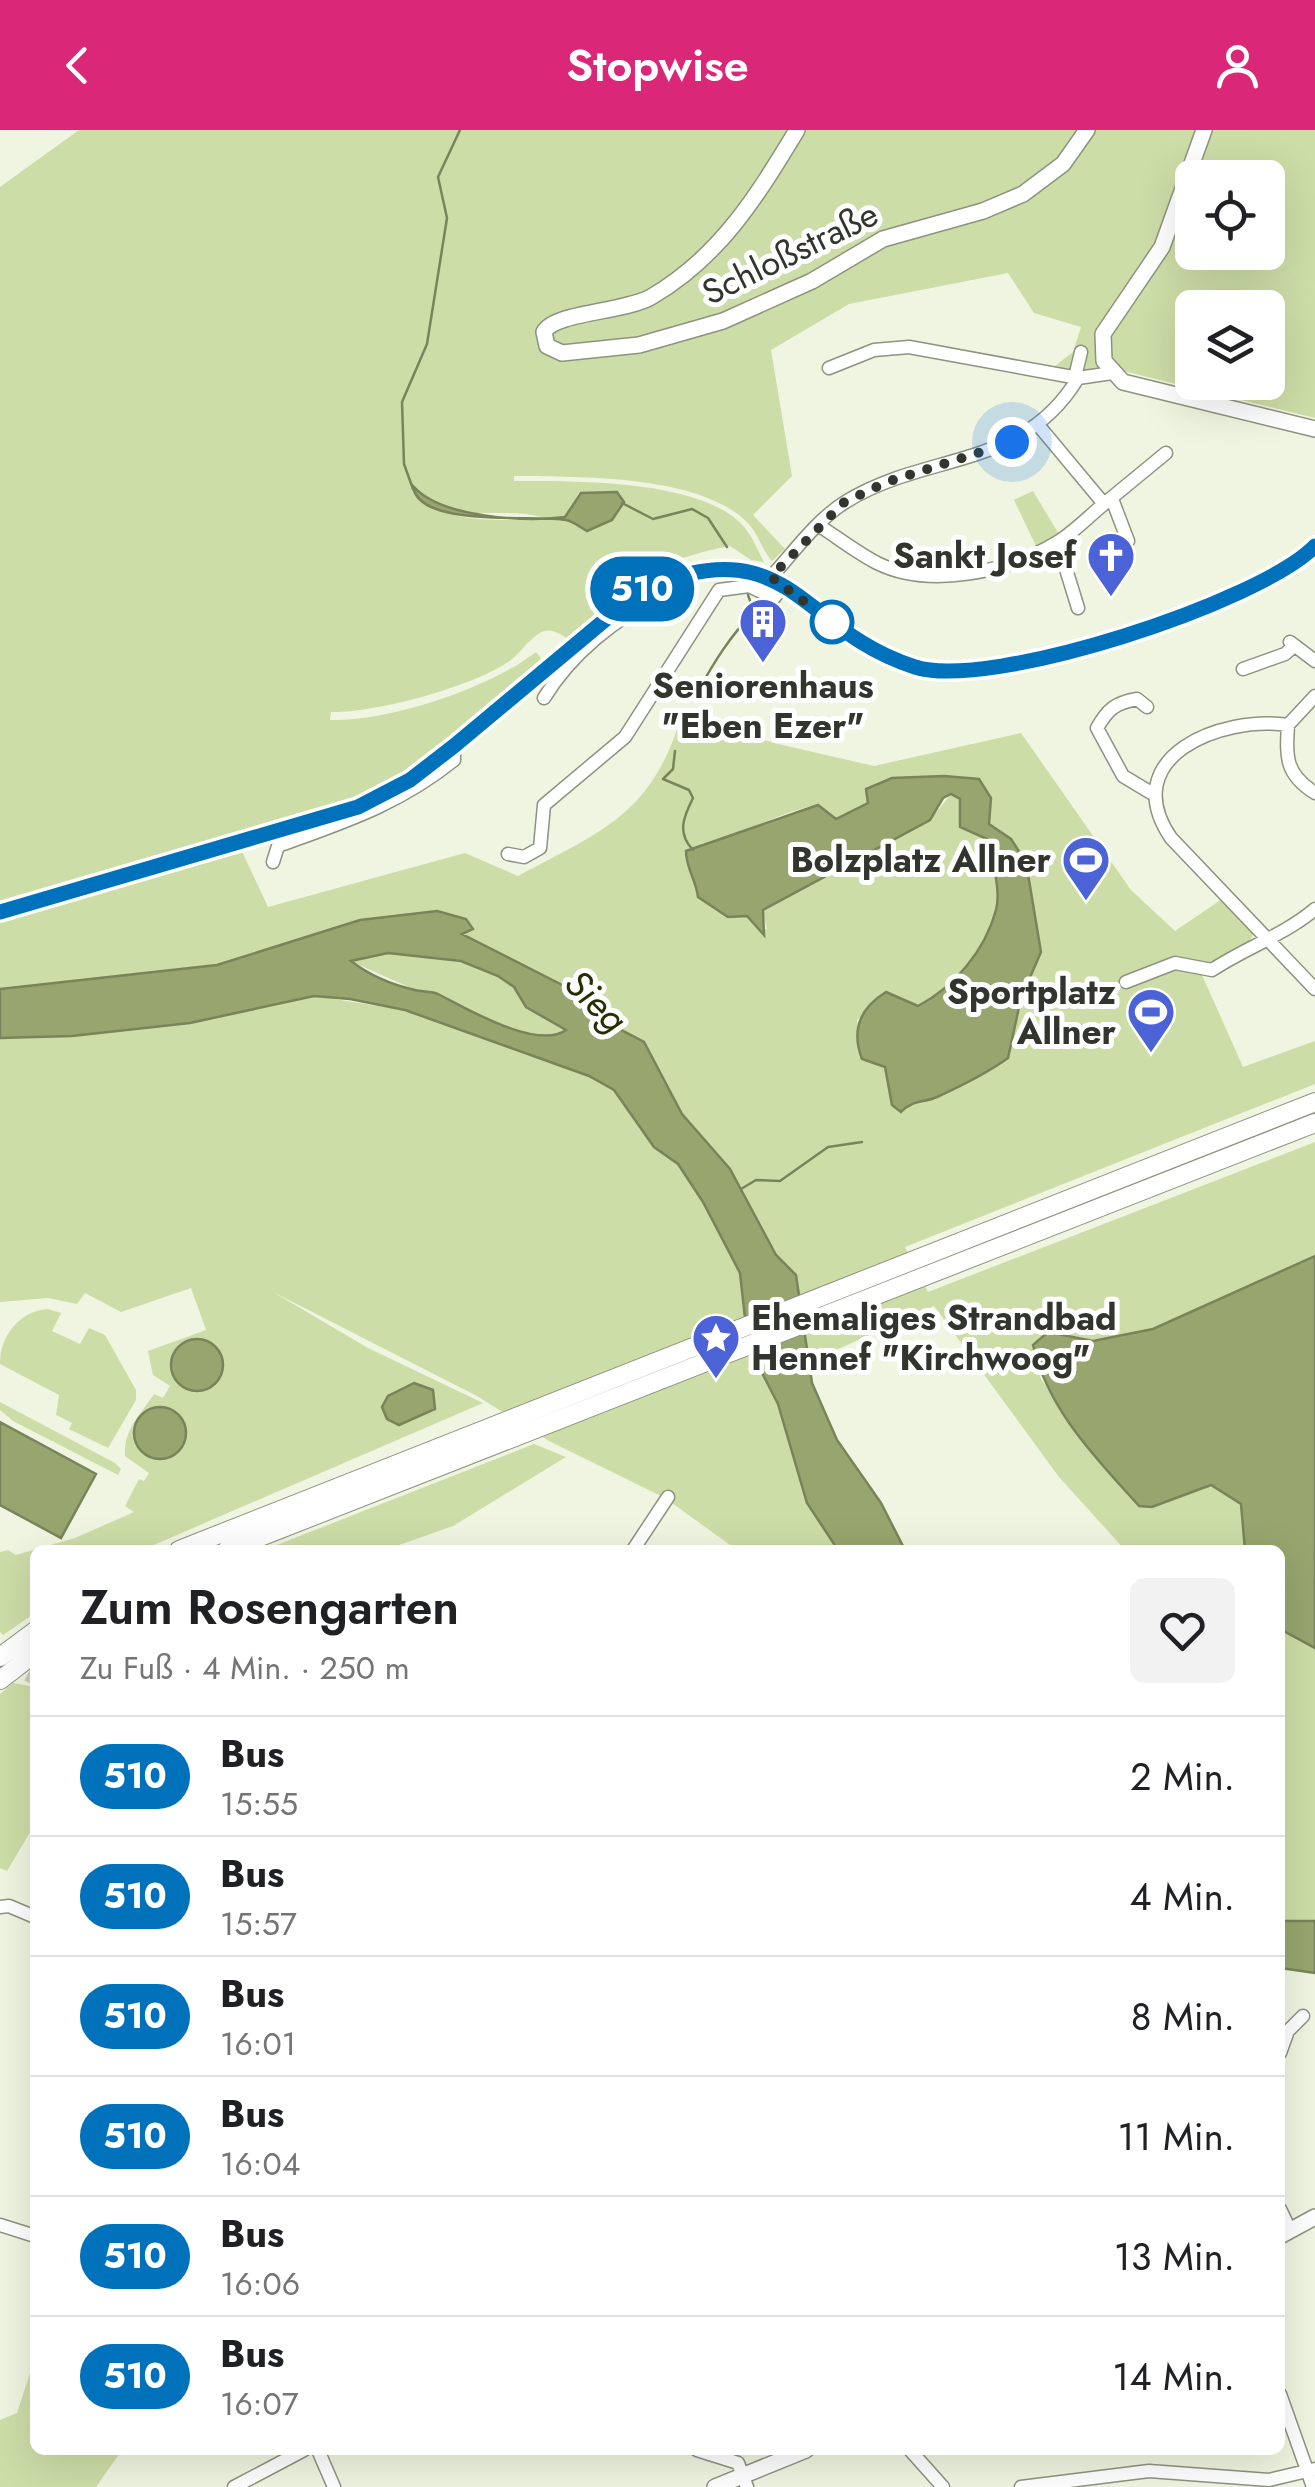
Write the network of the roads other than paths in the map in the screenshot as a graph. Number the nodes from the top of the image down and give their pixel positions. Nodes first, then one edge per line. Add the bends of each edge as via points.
1 (797, 130) edge
2 (1088, 130) edge
3 (1204, 130) edge
4 (1081, 352) dead end
5 (829, 368) dead end
6 (1112, 372) junction
7 (1077, 378) junction
8 (1039, 426) junction
9 (1315, 429) edge
10 (1166, 453) dead end
11 (1108, 502) junction
12 (818, 525) junction
13 (1128, 541) dead end
14 (1058, 542) junction
15 (1315, 546) edge
16 (778, 580) junction
17 (662, 596) dead end
18 (1078, 608) dead end
19 (567, 658) junction
20 (1315, 661) edge
21 (1243, 669) dead end
22 (1315, 696) edge
23 (544, 698) dead end
24 (1147, 706) dead end
25 (1288, 724) junction
26 (454, 746) junction
27 (1315, 793) edge
28 (1153, 794) junction
29 (508, 854) dead end
30 (273, 862) dead end
31 (1315, 909) edge
32 (0, 912) edge
33 (1264, 938) junction
34 (1126, 982) dead end
35 (1315, 989) edge
36 (1315, 1102) edge
37 (1315, 1123) edge
38 (668, 1497) dead end
39 (192, 1545) edge
40 (240, 1545) edge
41 (637, 1545) edge
42 (30, 1635) edge
43 (30, 1656) edge
44 (0, 1657) edge
45 (0, 1680) edge
46 (0, 1908) edge
47 (30, 1915) edge
48 (1304, 2016) dead end
49 (1285, 2039) edge
50 (1315, 2217) edge
51 (0, 2225) edge
52 (1285, 2233) edge
53 (30, 2234) edge
54 (1285, 2406) edge
55 (295, 2455) edge
56 (320, 2455) edge
57 (711, 2455) edge
58 (796, 2455) edge
59 (914, 2455) edge
60 (1311, 2471) edge
61 (746, 2481) edge
62 (234, 2487) edge
63 (334, 2487) edge
64 (714, 2487) edge
65 (943, 2487) edge
66 (1021, 2487) edge
67 (1313, 2487) edge

1 - 2 main road, Schloßstraße via 747,212 702,260 634,306 552,322 544,332 546,346 565,353 640,345 723,321 884,239 1023,194 1056,171
3 - 6 main road via 1166,239 1103,334 1102,354
4 - 7 street
5 - 7 street via 874,350 909,348
6 - 7 street
6 - 9 main road via 1132,384
7 - 8 street
8 - 11 street
8 - 12 street via 1012,442 864,492
10 - 11 street
11 - 13 street
11 - 14 street
12 - 14 street via 879,564 914,574 985,570
12 - 16 street
14 - 18 street
15 - 16 main road via 1268,580 1106,641 1039,660 949,673 872,651
16 - 19 main road via 739,569 671,577 642,589
16 - 29 street via 774,598 750,586 720,590 626,738 544,805 540,848 524,857
17 - 19 street
19 - 23 street
19 - 26 main road
20 - 21 street via 1292,644 1285,654
22 - 25 street
24 - 28 street via 1136,699 1120,702 1097,728 1123,776
25 - 27 street via 1285,762
25 - 28 street via 1260,720 1194,739 1168,759
26 - 30 street via 454,760 428,781 373,813 278,846
26 - 32 main road via 410,780 358,807
28 - 33 street via 1171,838
31 - 33 street
33 - 34 street via 1212,970 1175,963
33 - 35 street
36 - 39 highway
37 - 40 highway
38 - 41 street
42 - 44 highway
43 - 45 highway
46 - 47 street
48 - 49 street
50 - 52 main road
51 - 53 street
54 - 60 street
55 - 62 street
56 - 63 street
57 - 61 street via 738,2464
58 - 61 main road
59 - 65 street
60 - 66 street via 1249,2481 1148,2471
60 - 67 street
61 - 64 main road

